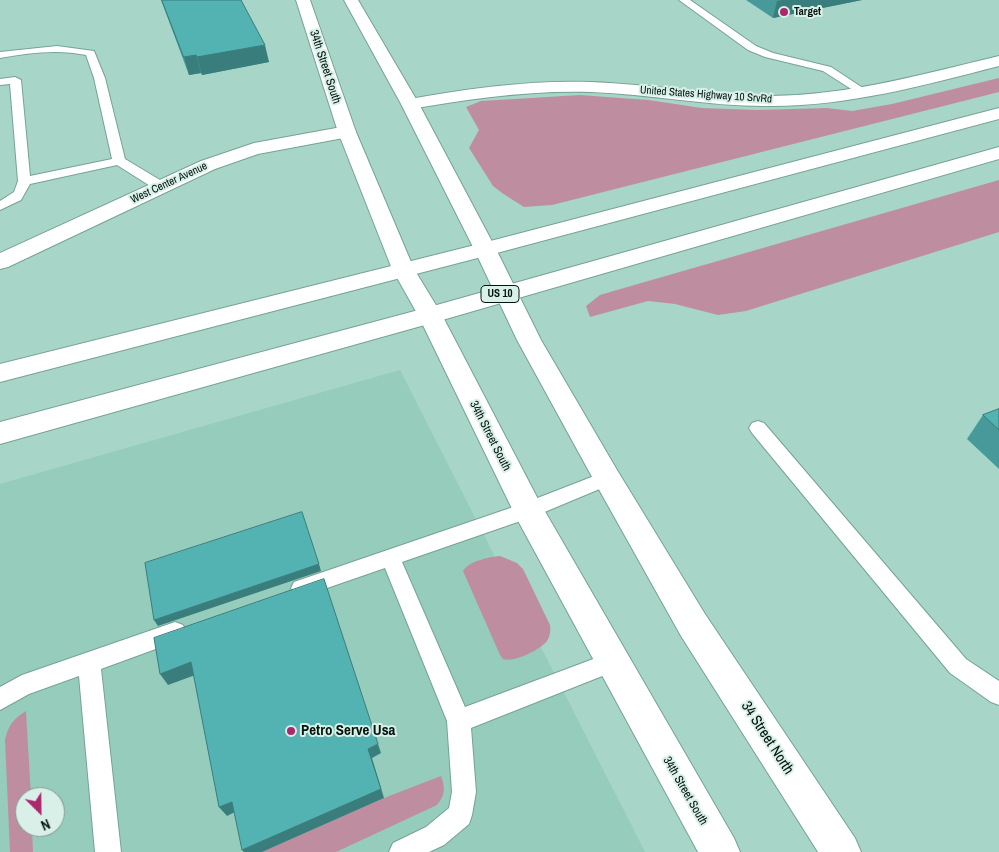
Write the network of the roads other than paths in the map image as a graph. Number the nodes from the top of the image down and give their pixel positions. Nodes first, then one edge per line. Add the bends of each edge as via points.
1 (351, 0) edge
2 (684, 0) edge
3 (304, 4) edge
4 (0, 55) edge
5 (999, 62) edge
6 (0, 82) edge
7 (863, 92) junction
8 (410, 104) junction
9 (999, 113) edge
10 (347, 132) junction
11 (999, 153) edge
12 (119, 161) junction
13 (24, 180) junction
14 (160, 186) junction
15 (0, 206) edge
16 (485, 249) junction
17 (0, 262) edge
18 (403, 269) junction
19 (506, 293) junction
20 (430, 315) junction
21 (0, 373) edge
22 (758, 428) dead end
23 (0, 433) edge
24 (607, 478) junction
25 (528, 510) junction
26 (390, 557) junction
27 (287, 593) edge
28 (192, 626) edge
29 (89, 662) junction
30 (612, 662) junction
31 (999, 694) edge
32 (0, 699) edge
33 (459, 721) junction
34 (108, 852) edge
35 (402, 852) edge
36 (720, 852) edge
37 (842, 852) edge

1 - 8 main road
2 - 7 lane via 752,48 827,69
3 - 10 main road, 34th Street South
4 - 12 lane via 51,48 90,53
5 - 7 main road, United States Highway 10 SrvRd
6 - 13 lane via 15,80
7 - 8 main road, United States Highway 10 SrvRd via 772,101 592,87 548,87 501,90
8 - 16 main road
9 - 16 main road
10 - 14 main road, West Center Avenue via 254,149
10 - 18 main road, 34th Street South
11 - 19 main road, US 10
12 - 13 lane
12 - 14 lane
13 - 15 lane via 21,194
14 - 17 main road, West Center Avenue
16 - 18 main road
16 - 19 main road
18 - 20 main road, 34th Street South
18 - 21 main road
19 - 20 main road, US 10
19 - 24 main road
20 - 23 main road, US 10
20 - 25 main road, 34th Street South
22 - 31 lane via 958,666
24 - 25 lane
24 - 37 main road, 34 Street North via 693,625
25 - 26 lane
25 - 30 main road, 34th Street South
26 - 27 lane
26 - 33 lane
28 - 29 lane
29 - 32 lane via 22,686
29 - 34 lane
30 - 33 lane
30 - 36 main road, 34th Street South
33 - 35 lane via 464,792 460,815 435,836

